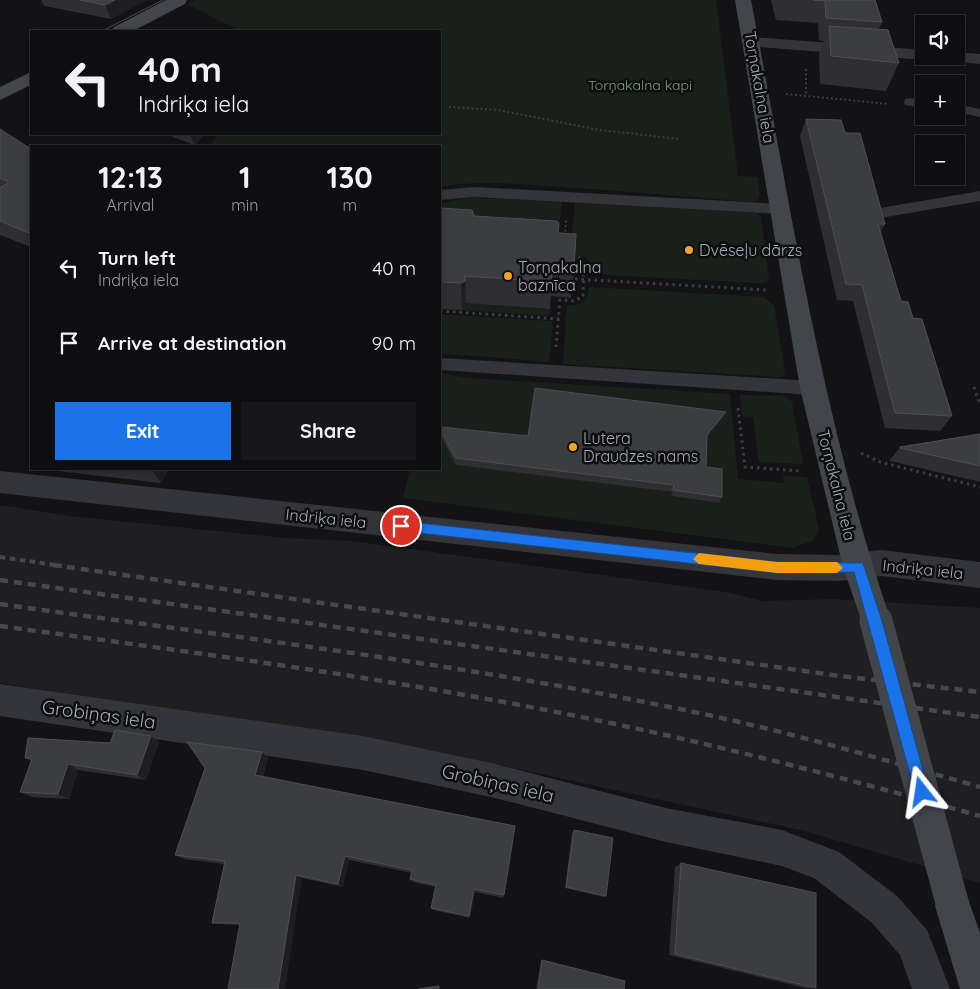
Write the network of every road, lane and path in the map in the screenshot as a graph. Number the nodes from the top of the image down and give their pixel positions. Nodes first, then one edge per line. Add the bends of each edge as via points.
1 (179, 0) edge
2 (743, 0) edge
3 (122, 30) edge
4 (752, 42) junction
5 (915, 54) edge
6 (965, 58) edge
7 (980, 59) edge
8 (30, 79) edge
9 (782, 93) dead end
10 (0, 94) edge
11 (910, 102) joint
12 (915, 103) edge
13 (449, 107) dead end
14 (965, 110) edge
15 (980, 113) edge
16 (679, 139) dead end
17 (441, 195) edge
18 (980, 196) edge
19 (782, 209) junction
20 (880, 213) edge
21 (566, 216) dead end
22 (564, 240) edge
23 (569, 257) edge
24 (575, 279) edge
25 (583, 279) junction
26 (740, 289) dead end
27 (441, 311) edge
28 (559, 319) junction
29 (557, 344) dead end
30 (441, 364) edge
31 (736, 384) junction
32 (974, 387) dead end
33 (813, 388) junction
34 (980, 405) edge
35 (858, 452) dead end
36 (802, 471) dead end
37 (0, 482) edge
38 (980, 487) edge
39 (858, 567) junction
40 (980, 575) edge
41 (0, 700) edge
42 (931, 989) edge
43 (979, 989) edge

1 - 3 street
2 - 4 street, Torņakalna iela
4 - 5 street
4 - 19 street, Torņakalna iela
6 - 7 street
8 - 10 street
9 - 11 path via 902,105
11 - 12 lane
13 - 16 path via 498,110 600,130
14 - 15 lane
17 - 19 lane via 475,192
18 - 20 lane
19 - 33 street, Torņakalna iela
21 - 22 path
23 - 25 path via 579,258 584,263
24 - 25 path
25 - 26 path
25 - 28 path via 583,296 579,300 560,300
27 - 28 path
28 - 29 path
30 - 31 lane
31 - 33 lane
31 - 36 path via 745,468
32 - 34 path
33 - 39 street, Torņakalna iela
35 - 38 path via 880,462
37 - 39 street, Indriķa iela via 777,567
39 - 40 street, Indriķa iela via 882,563
39 - 43 street, Torņakalna iela, bridge
41 - 42 street, Grobiņas iela via 363,753 491,780 666,825 782,848 826,865 884,909 914,943

